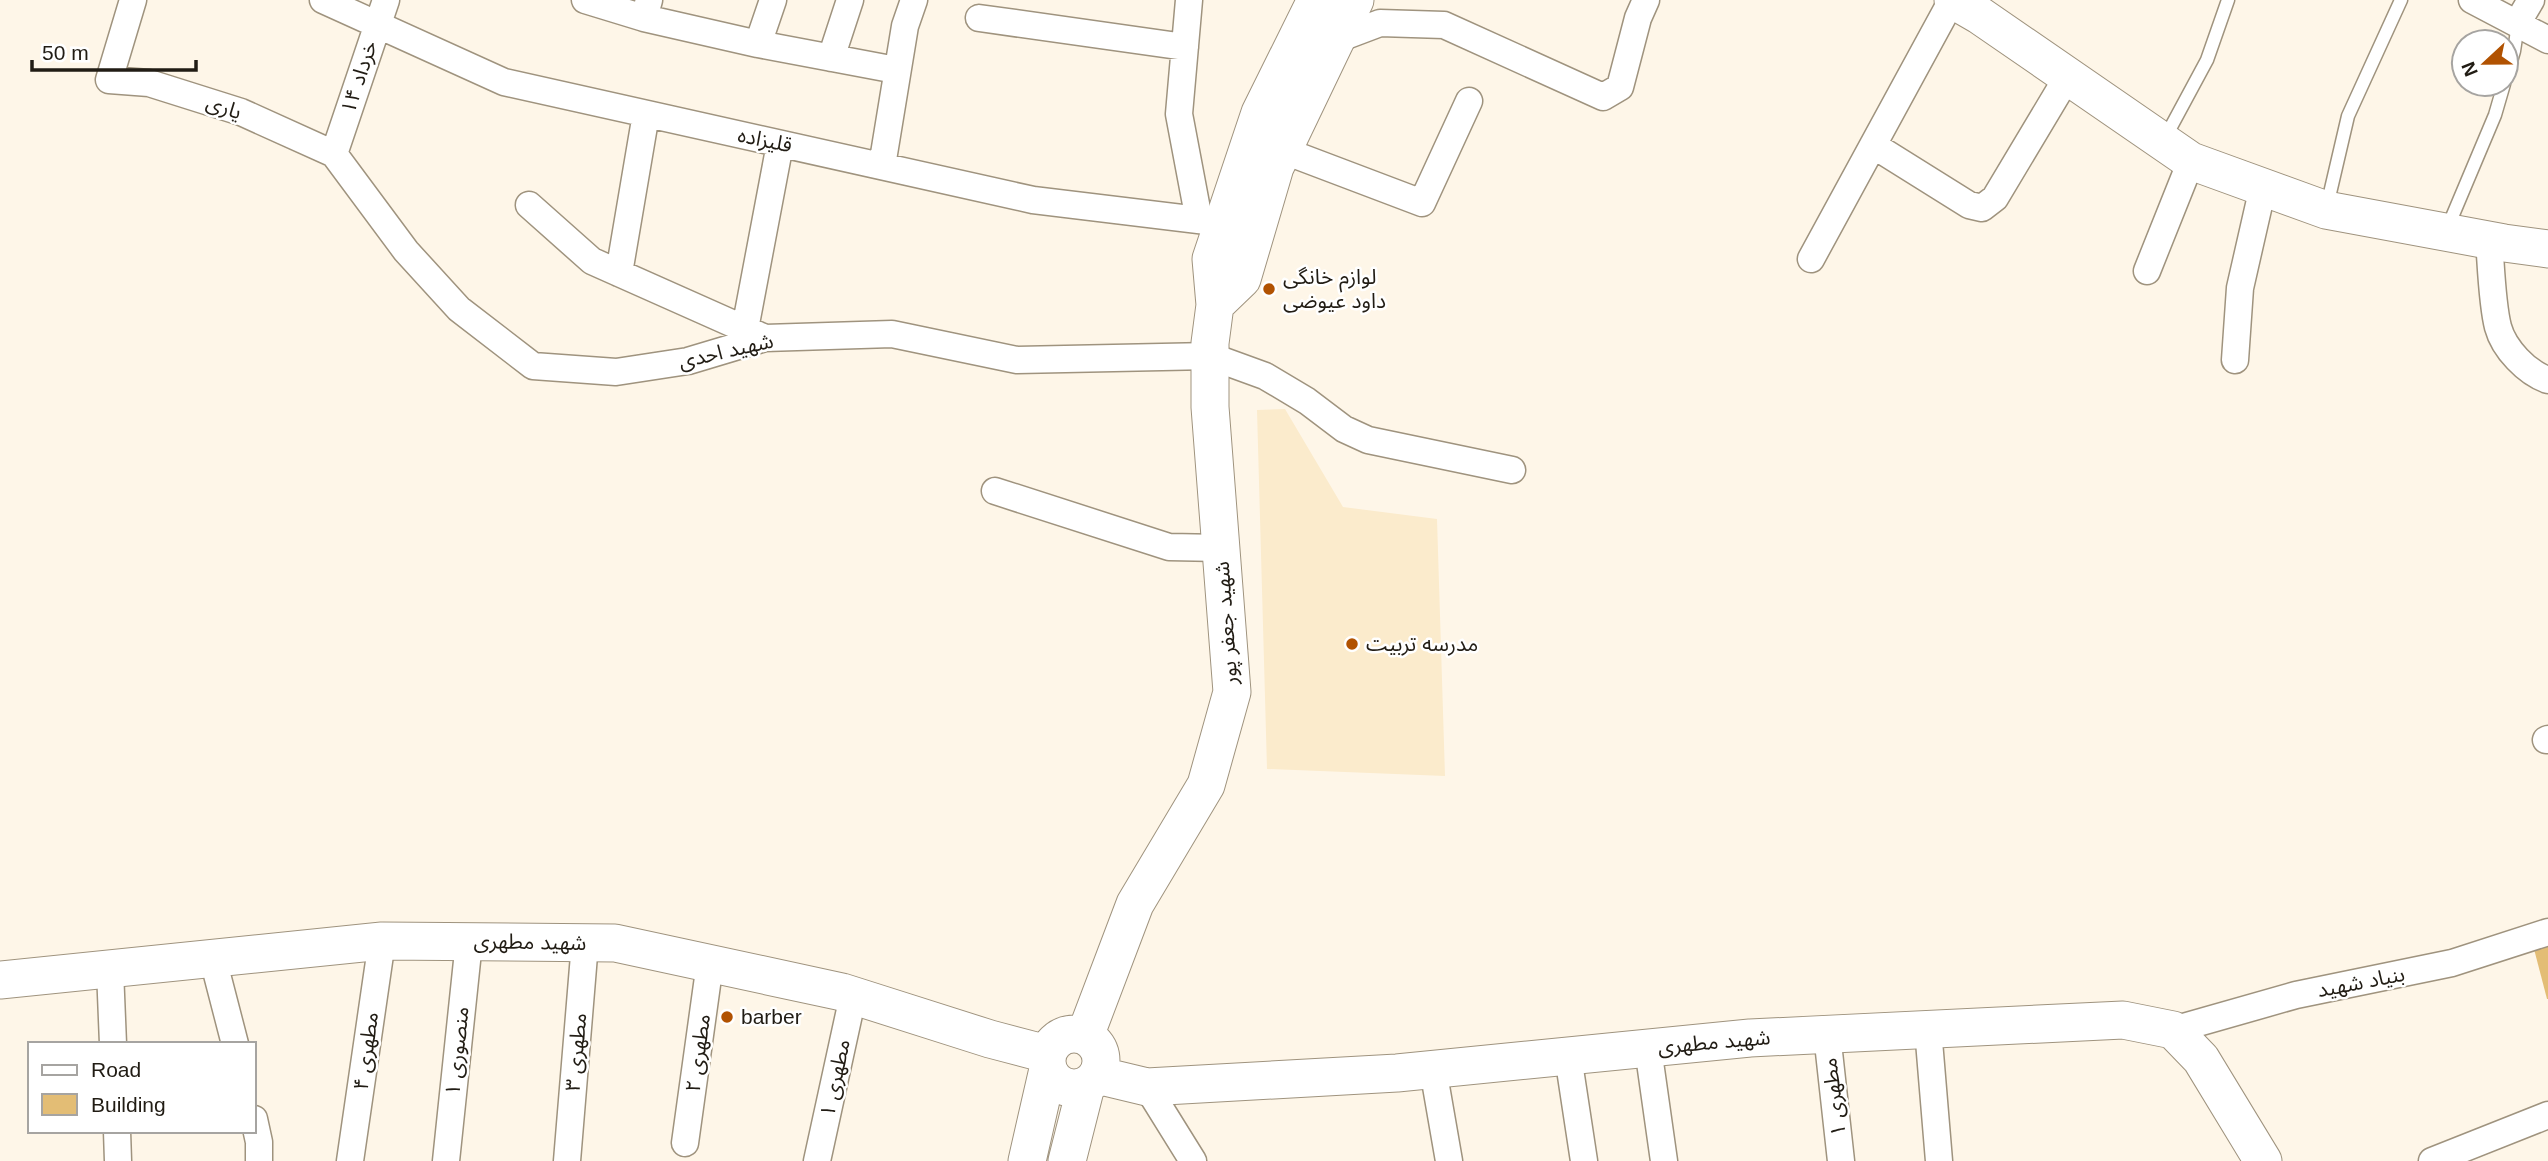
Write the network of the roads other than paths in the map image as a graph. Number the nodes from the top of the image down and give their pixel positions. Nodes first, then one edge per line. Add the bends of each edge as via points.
1 (133, 0) edge
2 (323, 0) edge
3 (386, 0) edge
4 (585, 0) edge
5 (773, 0) edge
6 (850, 0) edge
7 (914, 0) edge
8 (1189, 0) edge
9 (1316, 0) edge
10 (1355, 0) edge
11 (1646, 0) edge
12 (2228, 0) edge
13 (2401, 0) edge
14 (2472, 0) edge
15 (1968, 4) edge
16 (647, 9) edge
17 (2524, 11) edge
18 (979, 18) dead end
19 (375, 26) junction
20 (2520, 28) edge
21 (1335, 40) junction
22 (2548, 40) edge
23 (758, 44) junction
24 (1185, 47) junction
25 (831, 58) junction
26 (896, 70) junction
27 (2068, 76) junction
28 (2500, 98) edge
29 (1469, 101) dead end
30 (646, 114) junction
31 (780, 144) junction
32 (1873, 145) junction
33 (1283, 150) junction
34 (2177, 151) junction
35 (334, 154) junction
36 (881, 166) junction
37 (2263, 187) junction
38 (529, 205) dead end
39 (2326, 210) junction
40 (1211, 221) junction
41 (2445, 232) junction
42 (2488, 240) junction
43 (2548, 249) edge
44 (1811, 259) dead end
45 (2147, 271) dead end
46 (620, 273) junction
47 (1215, 305) junction
48 (755, 334) junction
49 (1210, 356) junction
50 (2235, 360) dead end
51 (2548, 380) edge
52 (1511, 470) dead end
53 (995, 491) dead end
54 (1221, 548) junction
55 (2548, 932) edge
56 (383, 941) junction
57 (469, 942) junction
58 (585, 943) junction
59 (213, 959) junction
60 (710, 963) junction
61 (110, 970) junction
62 (0, 980) edge
63 (853, 996) junction
64 (1928, 1029) junction
65 (2173, 1030) junction
66 (1826, 1034) junction
67 (1084, 1036) junction
68 (113, 1042) edge
69 (234, 1042) edge
70 (1648, 1048) junction
71 (1568, 1056) junction
72 (1047, 1061) junction
73 (1433, 1069) junction
74 (1091, 1081) junction
75 (1147, 1087) junction
76 (2548, 1115) edge
77 (256, 1127) edge
78 (117, 1133) edge
79 (685, 1143) dead end
80 (118, 1161) edge
81 (260, 1161) edge
82 (350, 1161) edge
83 (446, 1161) edge
84 (568, 1161) edge
85 (817, 1161) edge
86 (1027, 1161) edge
87 (1067, 1161) edge
88 (1193, 1161) edge
89 (1449, 1161) edge
90 (1584, 1161) edge
91 (1664, 1161) edge
92 (1841, 1161) edge
93 (1939, 1161) edge
94 (2263, 1161) edge
95 (2432, 1161) edge

1 - 35 street, یاری via 109,80 149,83 242,112
2 - 19 street, قلیزاده
3 - 19 street, ۱۴ خرداد
4 - 16 street
5 - 23 street
6 - 25 street
7 - 26 street
8 - 24 street
9 - 40 street, شهید جعفر پور
10 - 21 street
11 - 21 street via 1620,87 1603,97 1444,25 1380,23
12 - 34 lane
13 - 39 lane via 2348,116
14 - 17 street
15 - 27 street
15 - 32 street
16 - 23 street
17 - 20 lane
17 - 22 street
18 - 24 street
19 - 30 street, قلیزاده via 504,82
19 - 35 street, ۱۴ خرداد
21 - 33 street
23 - 25 street
24 - 40 street via 1179,114
25 - 26 street
26 - 36 street
27 - 32 street via 1995,198 1982,208 1969,205
27 - 34 street
28 - 41 lane
29 - 33 street via 1422,203
30 - 31 street, قلیزاده
30 - 46 street
31 - 36 street, قلیزاده
31 - 48 street
32 - 44 street
33 - 47 street via 1242,279
34 - 37 street
34 - 45 street
35 - 48 street, شهید احدی via 406,251 458,309 533,366 616,372 688,361
36 - 40 street, قلیزاده via 1033,200
37 - 39 street
37 - 50 street via 2240,288
38 - 46 street via 592,261
39 - 41 street
40 - 47 street, شهید جعفر پور
41 - 42 street
42 - 43 street
42 - 51 street via 2498,328 2535,376
46 - 48 street
47 - 49 street, شهید جعفر پور
48 - 49 street, شهید احدی via 891,334 1017,360
49 - 52 street via 1265,376 1368,440
49 - 54 street, شهید جعفر پور
53 - 54 street via 1169,547
54 - 67 street, شهید جعفر پور via 1232,692 1206,785 1135,904
55 - 65 street, بنیاد شهید via 2452,963 2296,995
56 - 57 street, شهید مطهری
56 - 59 street, شهید مطهری
56 - 82 street, مطهری ۴
57 - 58 street, شهید مطهری
57 - 83 street, منصوری ۱
58 - 60 street, شهید مطهری via 615,943
58 - 84 street, مطهری ۳
59 - 61 street, شهید مطهری
59 - 69 street
60 - 63 street, شهید مطهری
60 - 79 street, مطهری ۲
61 - 62 street, شهید مطهری
61 - 68 street
63 - 72 street, شهید مطهری
63 - 85 street, مطهری ۱
64 - 65 street, شهید مطهری via 2123,1020
64 - 66 street, شهید مطهری
64 - 93 street
65 - 94 street via 2201,1059
66 - 70 street, شهید مطهری
66 - 92 street, مطهری ۱
67 - 72 street via 1069,1034 1055,1041
67 - 74 street via 1096,1046 1101,1060
70 - 71 street, شهید مطهری
70 - 91 street
71 - 73 street, شهید مطهری
71 - 90 street
72 - 74 street via 1056,1082 1070,1088
72 - 86 street
73 - 75 street, شهید مطهری
73 - 89 street
74 - 75 street, شهید مطهری
74 - 87 street
75 - 88 street
76 - 95 street
77 - 81 street
78 - 80 street

